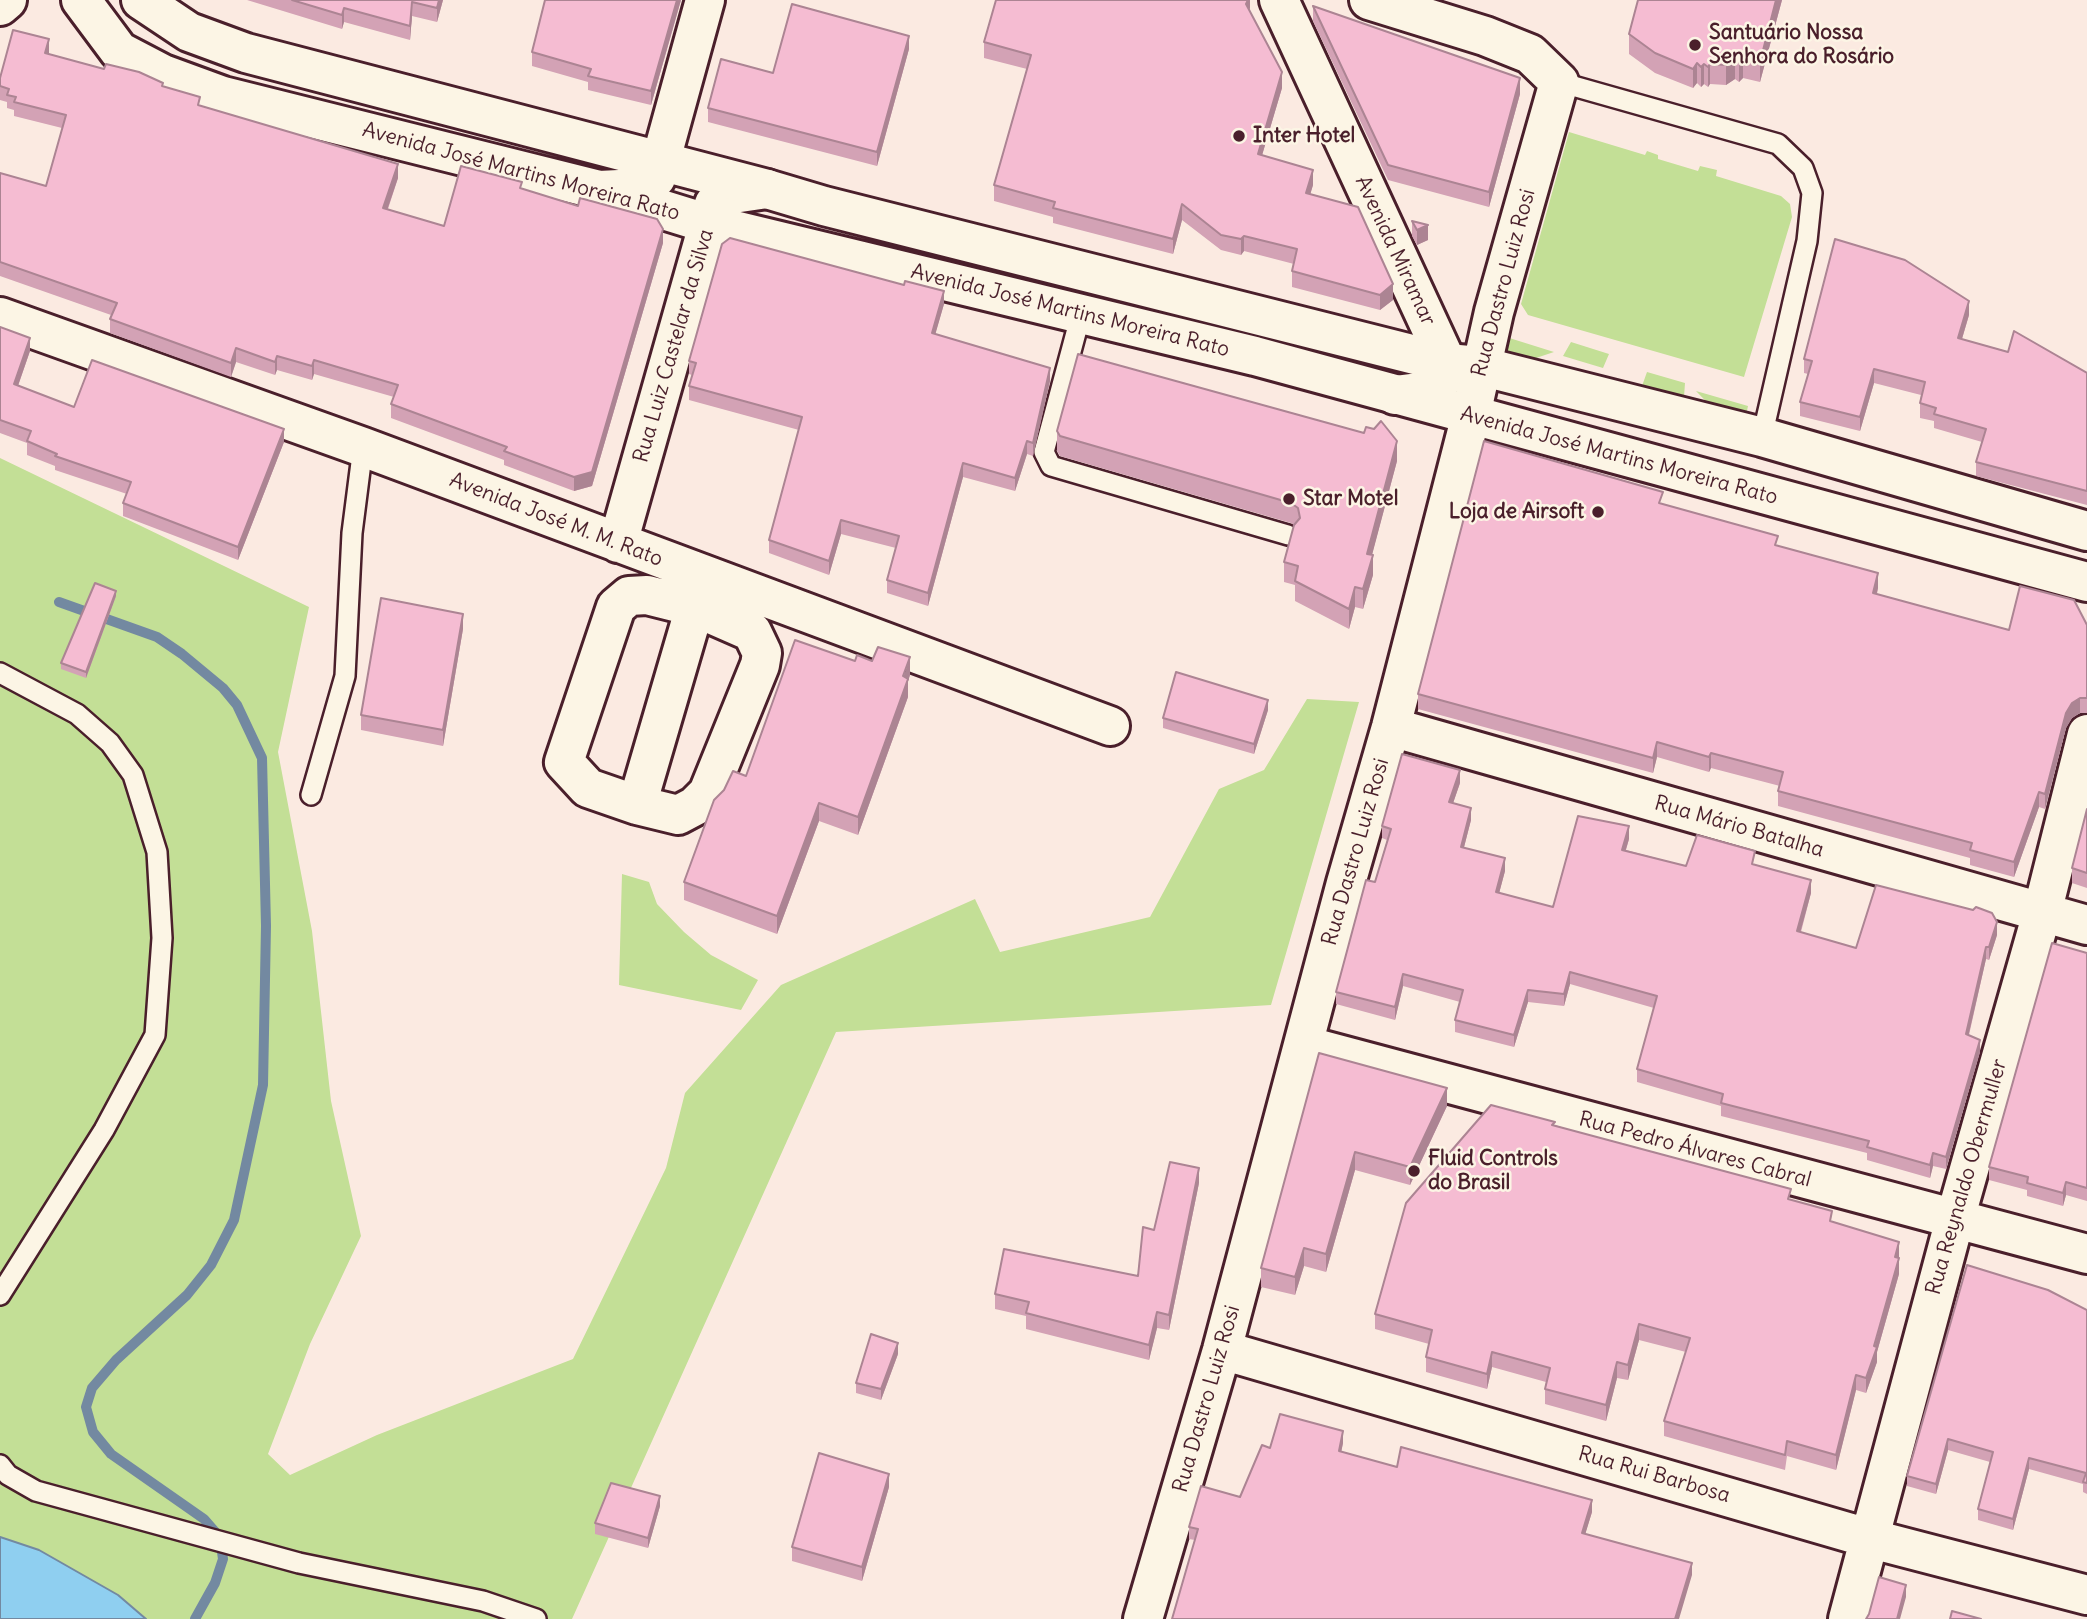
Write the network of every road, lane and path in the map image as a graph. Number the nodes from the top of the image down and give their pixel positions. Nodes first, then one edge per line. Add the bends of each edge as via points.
1 (7, 0) edge
2 (81, 0) edge
3 (141, 0) edge
4 (705, 0) edge
5 (1279, 0) edge
6 (1369, 0) edge
7 (0, 6) edge
8 (1559, 82) junction
9 (661, 161) junction
10 (768, 189) junction
11 (600, 190) junction
12 (709, 224) junction
13 (1081, 314) junction
14 (0, 317) edge
15 (1464, 365) junction
16 (1395, 395) junction
17 (1471, 415) junction
18 (1762, 437) junction
19 (363, 447) junction
20 (2087, 531) edge
21 (1288, 535) edge
22 (618, 543) junction
23 (2087, 582) edge
24 (700, 591) junction
25 (0, 673) edge
26 (1110, 726) dead end
27 (1391, 727) junction
28 (2087, 734) edge
29 (311, 795) dead end
30 (637, 805) junction
31 (2042, 913) junction
32 (2087, 925) edge
33 (1304, 1045) junction
34 (1955, 1219) junction
35 (2087, 1254) edge
36 (0, 1294) edge
37 (1222, 1350) junction
38 (0, 1465) edge
39 (1868, 1538) junction
40 (2087, 1595) edge
41 (536, 1619) edge
42 (1143, 1619) edge
43 (1848, 1619) edge

1 - 7 street
2 - 11 street, Avenida José Martins Moreira Rato via 119,51 163,74 223,96
3 - 9 street, Avenida José Martins Moreira Rato via 189,32 246,53
4 - 9 street
5 - 15 street, Avenida Miramar
6 - 8 street via 1530,54
8 - 15 street, Rua Dastro Luiz Rosi
8 - 18 lane via 1778,144 1803,168 1812,193 1807,241
9 - 10 street, Avenida José Martins Moreira Rato
9 - 11 street via 656,178 640,188
10 - 12 street, Rua Luiz Castelar da Silva via 733,194 714,204
10 - 15 street, Avenida José Martins Moreira Rato
11 - 12 street, Avenida José Martins Moreira Rato
12 - 13 street, Avenida José Martins Moreira Rato
12 - 22 street, Rua Luiz Castelar da Silva
13 - 16 street, Avenida José Martins Moreira Rato
13 - 21 lane via 1044,452 1051,466
14 - 19 street, Avenida José M. M. Rato
15 - 16 street via 1426,391
15 - 17 street, Rua Dastro Luiz Rosi
15 - 18 street, Avenida José Martins Moreira Rato
16 - 17 street, Avenida José Martins Moreira Rato
17 - 23 street, Avenida José Martins Moreira Rato
17 - 27 street, Rua Dastro Luiz Rosi
18 - 20 street, Avenida José Martins Moreira Rato
19 - 22 street, Avenida José M. M. Rato
19 - 29 lane via 352,533 345,676
22 - 24 street, Avenida José M. M. Rato
24 - 26 street, Avenida José M. M. Rato
24 - 30 street
24 - 30 street via 752,632 762,653 760,665 708,793 678,815
24 - 30 street via 629,596 616,607 564,762 588,788
25 - 36 lane via 77,714 110,743 133,775 157,852 162,939 155,1035 104,1130
27 - 31 street, Rua Mário Batalha
27 - 33 street, Rua Dastro Luiz Rosi
28 - 31 street, Rua Reynaldo Obermuller
31 - 32 street, Rua Mário Batalha
31 - 34 street, Rua Reynaldo Obermuller
33 - 34 street, Rua Pedro Álvares Cabral
33 - 37 street, Rua Dastro Luiz Rosi
34 - 35 street, Rua Pedro Álvares Cabral
34 - 39 street, Rua Reynaldo Obermuller
37 - 39 street, Rua Rui Barbosa
37 - 42 street, Rua Dastro Luiz Rosi
38 - 41 lane via 36,1491 299,1563 483,1601
39 - 40 street, Rua Rui Barbosa
39 - 43 street, Rua Reynaldo Obermuller

